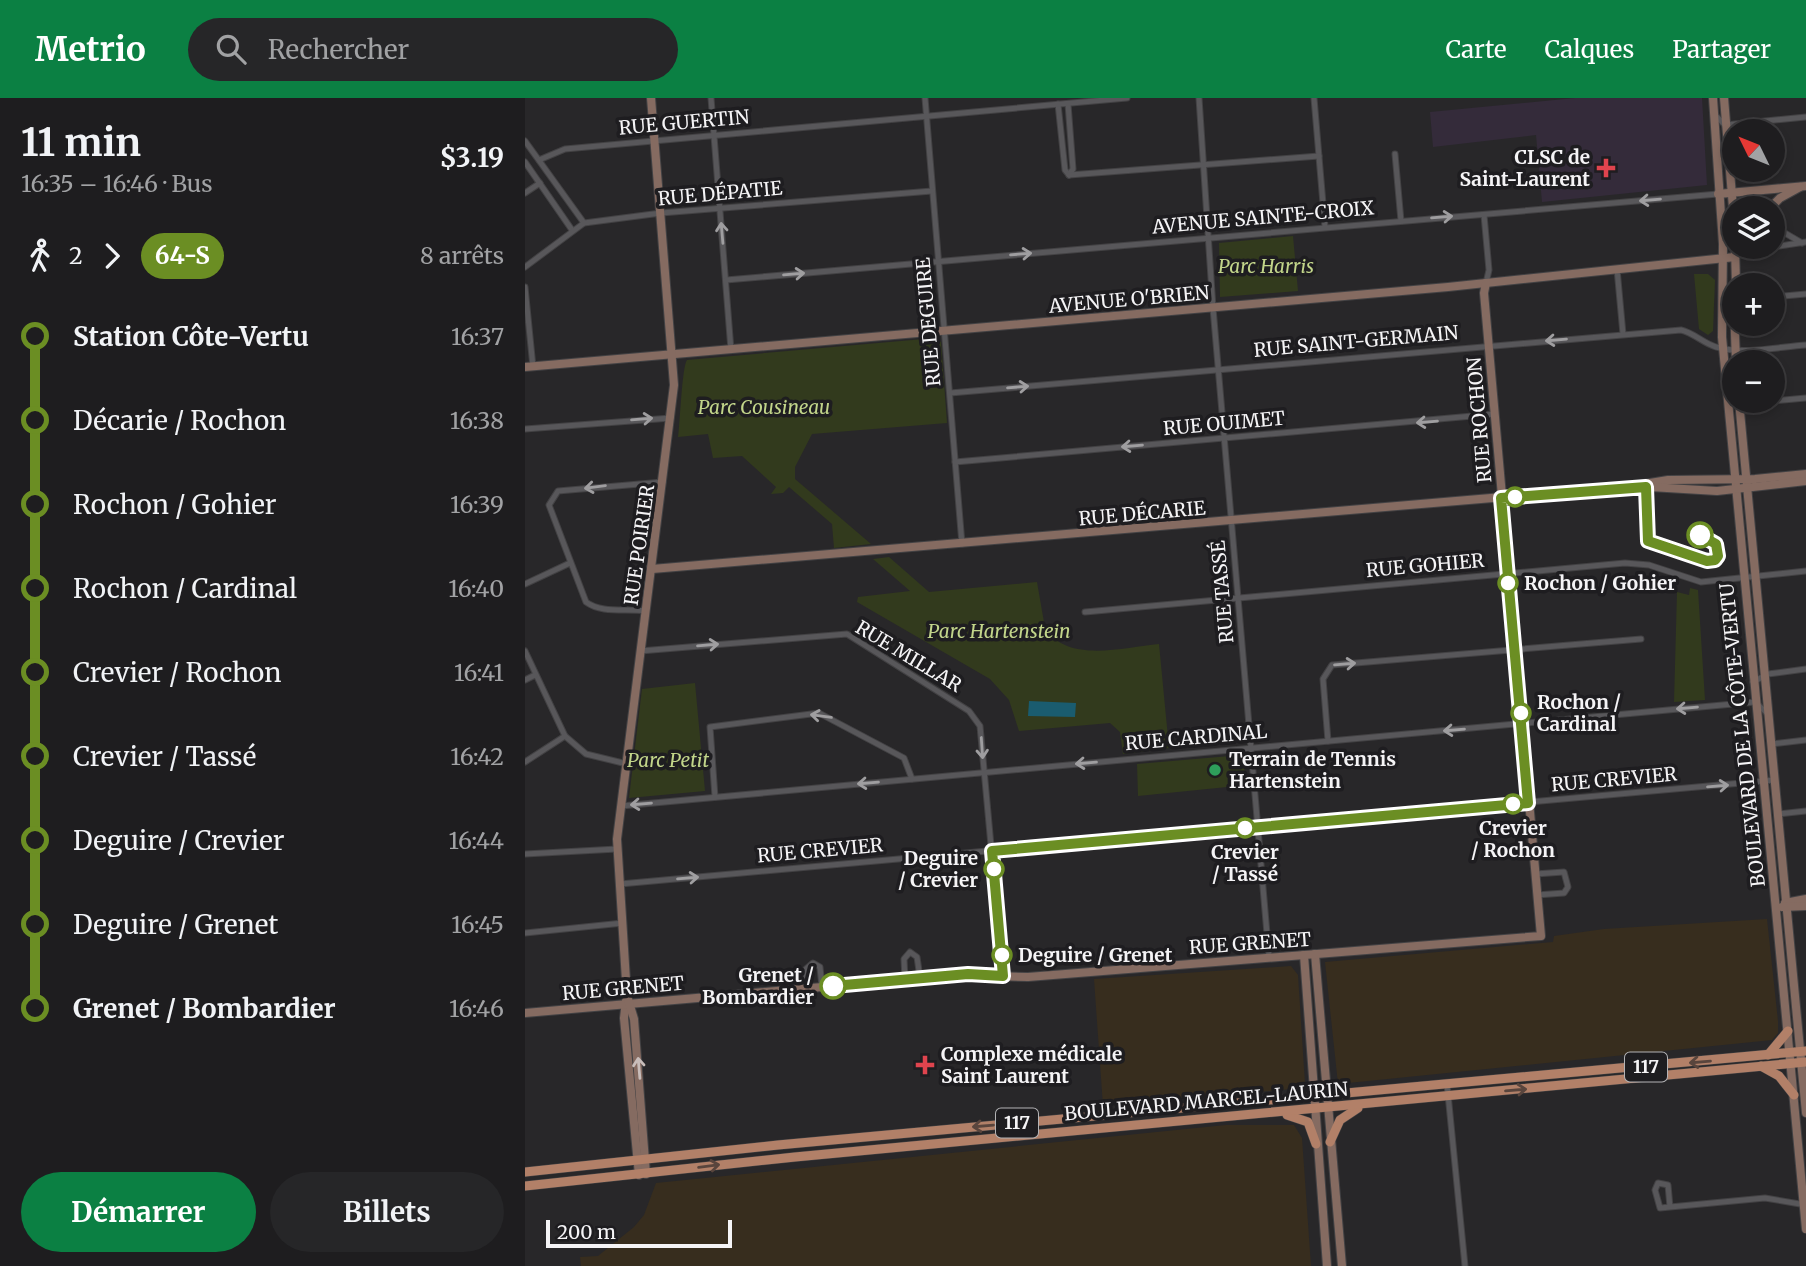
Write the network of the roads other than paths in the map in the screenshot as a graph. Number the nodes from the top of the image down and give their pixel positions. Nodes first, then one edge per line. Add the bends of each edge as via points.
1 (651, 98) edge
2 (711, 98) edge
3 (925, 98) edge
4 (1127, 98) edge
5 (1199, 98) edge
6 (1314, 98) edge
7 (1713, 98) edge
8 (1724, 98) edge
9 (1058, 104) junction
10 (1067, 104) junction
11 (1714, 113) junction
12 (926, 115) junction
13 (1806, 117) edge
14 (1726, 119) edge
15 (1785, 119) edge
16 (1722, 121) edge
17 (715, 135) junction
18 (1070, 138) junction
19 (1062, 139) junction
20 (525, 141) edge
21 (654, 141) junction
22 (1395, 154) dead end
23 (1318, 156) junction
24 (539, 160) junction
25 (525, 162) edge
26 (1205, 166) junction
27 (1069, 175) junction
28 (1731, 182) edge
29 (540, 183) junction
30 (1805, 186) edge
31 (932, 191) junction
32 (525, 193) edge
33 (1732, 193) junction
34 (1718, 194) junction
35 (1732, 196) edge
36 (1783, 196) edge
37 (720, 209) junction
38 (661, 213) junction
39 (1484, 215) junction
40 (1401, 221) junction
41 (584, 223) junction
42 (1325, 227) junction
43 (572, 230) junction
44 (1785, 234) edge
45 (1210, 237) junction
46 (1804, 242) edge
47 (1722, 245) edge
48 (1785, 245) edge
49 (1722, 258) edge
50 (1723, 259) edge
51 (938, 261) junction
52 (525, 267) edge
53 (1617, 269) junction
54 (726, 280) junction
55 (1486, 283) junction
56 (525, 287) edge
57 (1806, 294) edge
58 (1785, 296) edge
59 (1213, 308) junction
60 (944, 331) junction
61 (1622, 334) junction
62 (1735, 336) edge
63 (1489, 345) junction
64 (1806, 345) edge
65 (1724, 348) junction
66 (1735, 349) junction
67 (731, 350) junction
68 (673, 354) junction
69 (529, 367) edge
70 (1219, 369) junction
71 (950, 393) junction
72 (1806, 398) edge
73 (1785, 400) edge
74 (1740, 413) edge
75 (1495, 414) junction
76 (671, 418) junction
77 (525, 429) edge
78 (1225, 438) junction
79 (955, 462) junction
80 (1806, 474) edge
81 (1734, 479) junction
82 (1806, 481) edge
83 (663, 482) junction
84 (1747, 483) junction
85 (1635, 486) junction
86 (1735, 489) junction
87 (1501, 498) junction
88 (1232, 521) junction
89 (962, 544) junction
90 (570, 563) junction
91 (652, 569) junction
92 (1806, 571) edge
93 (1507, 573) junction
94 (1755, 576) junction
95 (1743, 578) junction
96 (525, 584) edge
97 (1238, 598) junction
98 (646, 611) junction
99 (1085, 612) dead end
100 (1640, 639) dead end
101 (1515, 649) junction
102 (525, 651) edge
103 (640, 651) junction
104 (1806, 669) edge
105 (535, 675) junction
106 (1765, 675) junction
107 (525, 680) edge
108 (1753, 682) junction
109 (1755, 702) junction
110 (1768, 714) junction
111 (1522, 723) junction
112 (565, 736) junction
113 (1806, 740) edge
114 (1328, 741) junction
115 (1771, 744) junction
116 (1252, 748) junction
117 (525, 762) edge
118 (627, 764) junction
119 (985, 773) junction
120 (912, 779) junction
121 (1775, 780) junction
122 (1763, 781) junction
123 (715, 797) junction
124 (1528, 803) junction
125 (621, 806) junction
126 (1806, 811) edge
127 (1778, 814) junction
128 (1258, 826) junction
129 (617, 849) junction
130 (992, 851) junction
131 (525, 854) edge
132 (1535, 874) junction
133 (620, 884) junction
134 (1537, 895) junction
135 (1806, 899) edge
136 (1787, 905) junction
137 (1806, 906) edge
138 (1775, 907) junction
139 (624, 923) junction
140 (525, 933) edge
141 (1541, 936) joint
142 (1315, 954) junction
143 (1304, 956) junction
144 (1269, 957) junction
145 (1003, 976) junction
146 (920, 978) junction
147 (905, 980) junction
148 (822, 987) junction
149 (807, 988) junction
150 (627, 1001) junction
151 (525, 1013) edge
152 (1788, 1031) junction
153 (1804, 1052) edge
154 (1768, 1055) junction
155 (1791, 1058) junction
156 (1804, 1062) edge
157 (1761, 1066) junction
158 (1447, 1084) junction
159 (1327, 1094) junction
160 (1316, 1095) junction
161 (1794, 1095) junction
162 (1448, 1097) junction
163 (1376, 1103) junction
164 (1327, 1107) junction
165 (1316, 1108) junction
166 (1267, 1113) junction
167 (1806, 1113) edge
168 (1100, 1115) junction
169 (1101, 1128) junction
170 (1330, 1142) junction
171 (1316, 1144) junction
172 (642, 1161) junction
173 (525, 1172) edge
174 (642, 1175) junction
175 (525, 1186) edge
176 (1805, 1205) edge
177 (1670, 1207) junction
178 (1806, 1228) edge
179 (1327, 1266) edge
180 (1342, 1266) edge
181 (1465, 1266) edge

1 - 21 street, RUE POIRIER
2 - 17 street
3 - 12 street, RUE DEGUIRE
4 - 10 street, RUE GUERTIN
5 - 26 street, RUE TASSÉ
6 - 23 street
7 - 11 street, BOULEVARD DE LA CÔTE-VERTU
8 - 14 street
9 - 10 street, RUE GUERTIN
9 - 12 street, RUE GUERTIN
9 - 19 street
10 - 18 street
11 - 16 street
11 - 34 street, BOULEVARD DE LA CÔTE-VERTU
12 - 17 street, RUE GUERTIN
12 - 31 street, RUE DEGUIRE
13 - 15 street
17 - 21 street, RUE GUERTIN
17 - 37 street
18 - 19 street
18 - 27 street via 1073,169
19 - 27 street
20 - 24 street
21 - 24 street, RUE GUERTIN via 565,149
21 - 38 street, RUE POIRIER
22 - 40 street
23 - 26 street
23 - 42 street
24 - 41 street
25 - 29 street
26 - 27 street
26 - 45 street, RUE TASSÉ
28 - 33 street
29 - 32 street
29 - 43 street
30 - 33 street, AVENUE SAINTE-CROIX
30 - 36 street, AVENUE SAINTE-CROIX
31 - 37 street, RUE DÉPATIE
31 - 51 street, RUE DEGUIRE
33 - 34 street, AVENUE SAINTE-CROIX
33 - 35 street
34 -> 39 street, AVENUE SAINTE-CROIX
34 - 47 street, BOULEVARD DE LA CÔTE-VERTU
37 - 38 street, RUE DÉPATIE
54 -> 37 street
38 - 41 street, RUE DÉPATIE
38 - 68 street, RUE POIRIER
40 -> 39 street, AVENUE SAINTE-CROIX
39 - 55 street, RUE ROCHON
40 - 42 street, AVENUE SAINTE-CROIX
41 - 43 street, RUE DÉPATIE
42 - 45 street, AVENUE SAINTE-CROIX
43 - 52 street, RUE DÉPATIE
44 - 46 street
51 -> 45 street, AVENUE SAINTE-CROIX
45 - 59 street, RUE TASSÉ
46 - 48 street
49 - 53 street, AVENUE O'BRIEN
50 - 65 street, BOULEVARD DE LA CÔTE-VERTU
54 -> 51 street, AVENUE SAINTE-CROIX
51 - 60 street, RUE DEGUIRE
53 - 55 street, AVENUE O'BRIEN
53 - 61 street
54 - 67 street
55 - 59 street, AVENUE O'BRIEN
55 - 63 street, RUE ROCHON
56 - 69 street
57 - 58 street
59 - 60 street, AVENUE O'BRIEN
59 - 70 street, RUE TASSÉ
60 - 67 street, AVENUE O'BRIEN
60 - 71 street, RUE DEGUIRE
61 -> 63 street, RUE SAINT-GERMAIN
61 - 65 street, RUE SAINT-GERMAIN via 1681,330
62 - 66 street
63 - 70 street, RUE SAINT-GERMAIN
63 - 75 street, RUE ROCHON
64 - 66 street, RUE SAINT-GERMAIN
65 - 66 street, RUE SAINT-GERMAIN
65 - 81 street, BOULEVARD DE LA CÔTE-VERTU
67 - 68 street, AVENUE O'BRIEN
68 - 69 street, AVENUE O'BRIEN
68 - 76 street, RUE POIRIER
71 -> 70 street, RUE SAINT-GERMAIN
70 - 78 street, RUE TASSÉ
71 - 79 street, RUE DEGUIRE
72 - 73 street
74 - 84 street, BOULEVARD DE LA CÔTE-VERTU
75 -> 78 street, RUE OUIMET
75 - 87 street, RUE ROCHON
77 -> 76 street
76 - 83 street, RUE POIRIER
78 -> 79 street, RUE OUIMET
78 - 88 street, RUE TASSÉ
79 - 89 street, RUE DEGUIRE
80 - 84 street
81 - 84 street, RUE DÉCARIE
81 - 85 street, RUE DÉCARIE via 1668,480
81 - 86 street, BOULEVARD DE LA CÔTE-VERTU
82 - 84 street
83 -> 90 street via 558,491 549,505
83 - 91 street, RUE POIRIER
84 - 86 street, RUE DÉCARIE
84 - 94 street, BOULEVARD DE LA CÔTE-VERTU
85 - 86 street, RUE DÉCARIE
85 - 87 street, RUE DÉCARIE
86 - 95 street, BOULEVARD DE LA CÔTE-VERTU
87 - 88 street, RUE DÉCARIE
87 - 93 street, RUE ROCHON
88 - 89 street, RUE DÉCARIE
88 - 97 street, RUE TASSÉ
89 - 91 street, RUE DÉCARIE
90 - 96 street
90 - 98 street via 586,602 593,607
91 - 98 street, RUE POIRIER
92 - 94 street, RUE GOHIER
93 - 95 street, RUE GOHIER via 1632,563 1696,581
93 - 97 street, RUE GOHIER
93 - 101 street, RUE ROCHON
94 - 95 street, RUE GOHIER
94 - 106 street, BOULEVARD DE LA CÔTE-VERTU
95 - 108 street, BOULEVARD DE LA CÔTE-VERTU
97 - 99 street, RUE GOHIER
97 - 116 street, RUE TASSÉ
98 - 103 street, RUE POIRIER
100 - 101 street
101 - 111 street, RUE ROCHON
114 -> 101 street via 1322,679 1332,665
102 - 105 street
103 - 118 street, RUE POIRIER
103 -> 119 street, RUE MILLAR via 847,634 969,711 980,726
104 - 106 street
105 - 107 street
105 - 112 street
106 - 108 street
106 - 110 street, BOULEVARD DE LA CÔTE-VERTU
108 - 109 street, BOULEVARD DE LA CÔTE-VERTU
109 - 110 street
109 -> 111 street, RUE CARDINAL
109 - 122 street, BOULEVARD DE LA CÔTE-VERTU
110 - 115 street, BOULEVARD DE LA CÔTE-VERTU
111 -> 114 street, RUE CARDINAL
111 - 124 street, RUE ROCHON
112 - 117 street
112 - 118 street via 586,754
113 - 115 street
114 - 116 street, RUE CARDINAL
115 - 121 street, BOULEVARD DE LA CÔTE-VERTU
116 -> 119 street, RUE CARDINAL
116 - 128 street, RUE TASSÉ
118 - 125 street, RUE POIRIER
119 - 120 street, RUE CARDINAL
119 - 130 street
120 -> 123 street, RUE CARDINAL
120 -> 123 street via 904,758 819,713 711,727
121 - 122 street, RUE CREVIER
121 - 127 street, BOULEVARD DE LA CÔTE-VERTU
124 -> 122 street, RUE CREVIER
122 - 138 street, BOULEVARD DE LA CÔTE-VERTU
123 -> 125 street, RUE CARDINAL
124 - 128 street, RUE CREVIER
124 - 132 street, RUE ROCHON
125 - 129 street, RUE POIRIER
126 - 127 street
127 - 136 street, BOULEVARD DE LA CÔTE-VERTU
128 - 130 street, RUE CREVIER
128 - 144 street, RUE TASSÉ
129 - 131 street
129 - 133 street, RUE POIRIER
133 -> 130 street, RUE CREVIER
130 - 145 street
132 - 134 street, RUE ROCHON
132 - 134 street via 1565,872 1567,887 1564,893
133 - 139 street, RUE POIRIER
134 - 141 street, RUE ROCHON
135 - 136 street
136 - 137 street
136 - 138 street
136 - 153 street, BOULEVARD DE LA CÔTE-VERTU
138 - 152 street, BOULEVARD DE LA CÔTE-VERTU
139 - 140 street
139 - 150 street, RUE POIRIER
141 - 142 street, RUE GRENET
142 - 143 street, RUE GRENET
142 - 159 street
143 - 144 street, RUE GRENET
143 - 160 street
144 - 145 street, RUE GRENET
145 - 146 street, RUE GRENET
146 - 147 street, RUE GRENET
146 - 147 street via 917,957 910,952 904,959
147 - 148 street, RUE GRENET
148 - 149 street, RUE GRENET
148 - 149 street via 820,967 813,963 806,969
149 - 150 street, RUE GRENET
150 - 151 street, RUE GRENET
150 - 172 street, RUE POIRIER via 624,1018
152 - 154 main road
152 - 155 street, BOULEVARD DE LA CÔTE-VERTU
153 - 155 main road, BOULEVARD MARCEL-LAURIN / 117
153 - 156 street, BOULEVARD DE LA CÔTE-VERTU
154 - 155 main road, BOULEVARD MARCEL-LAURIN / 117
154 -> 158 main road, BOULEVARD MARCEL-LAURIN / 117
155 - 156 main road, BOULEVARD MARCEL-LAURIN / 117
155 - 157 main road, BOULEVARD MARCEL-LAURIN / 117
155 - 161 street, BOULEVARD DE LA CÔTE-VERTU
156 - 167 street, BOULEVARD DE LA CÔTE-VERTU
157 - 161 main road via 1779,1076
162 -> 157 main road, BOULEVARD MARCEL-LAURIN / 117
158 - 159 main road, BOULEVARD MARCEL-LAURIN / 117
158 - 162 street
159 - 160 main road, BOULEVARD MARCEL-LAURIN / 117
159 - 164 street
160 - 165 street
160 - 168 main road, BOULEVARD MARCEL-LAURIN / 117
161 - 176 street, BOULEVARD DE LA CÔTE-VERTU
162 - 163 main road, BOULEVARD MARCEL-LAURIN / 117
162 - 181 street
163 - 164 main road, BOULEVARD MARCEL-LAURIN / 117
163 - 170 main road via 1345,1114
164 - 165 main road, BOULEVARD MARCEL-LAURIN / 117
164 - 170 street
165 - 166 main road, BOULEVARD MARCEL-LAURIN / 117
165 - 171 street
166 - 169 main road, BOULEVARD MARCEL-LAURIN / 117
166 - 171 main road via 1305,1119
168 - 169 main road
168 -> 172 main road, BOULEVARD MARCEL-LAURIN / 117
174 -> 169 main road, BOULEVARD MARCEL-LAURIN / 117
170 - 180 street
171 - 179 street
172 - 173 main road, BOULEVARD MARCEL-LAURIN / 117
172 - 174 street, RUE POIRIER
174 - 175 main road, BOULEVARD MARCEL-LAURIN / 117
176 - 177 street via 1765,1198
176 - 178 street, BOULEVARD DE LA CÔTE-VERTU
177 - 177 street via 1668,1185 1658,1183 1658,1205

